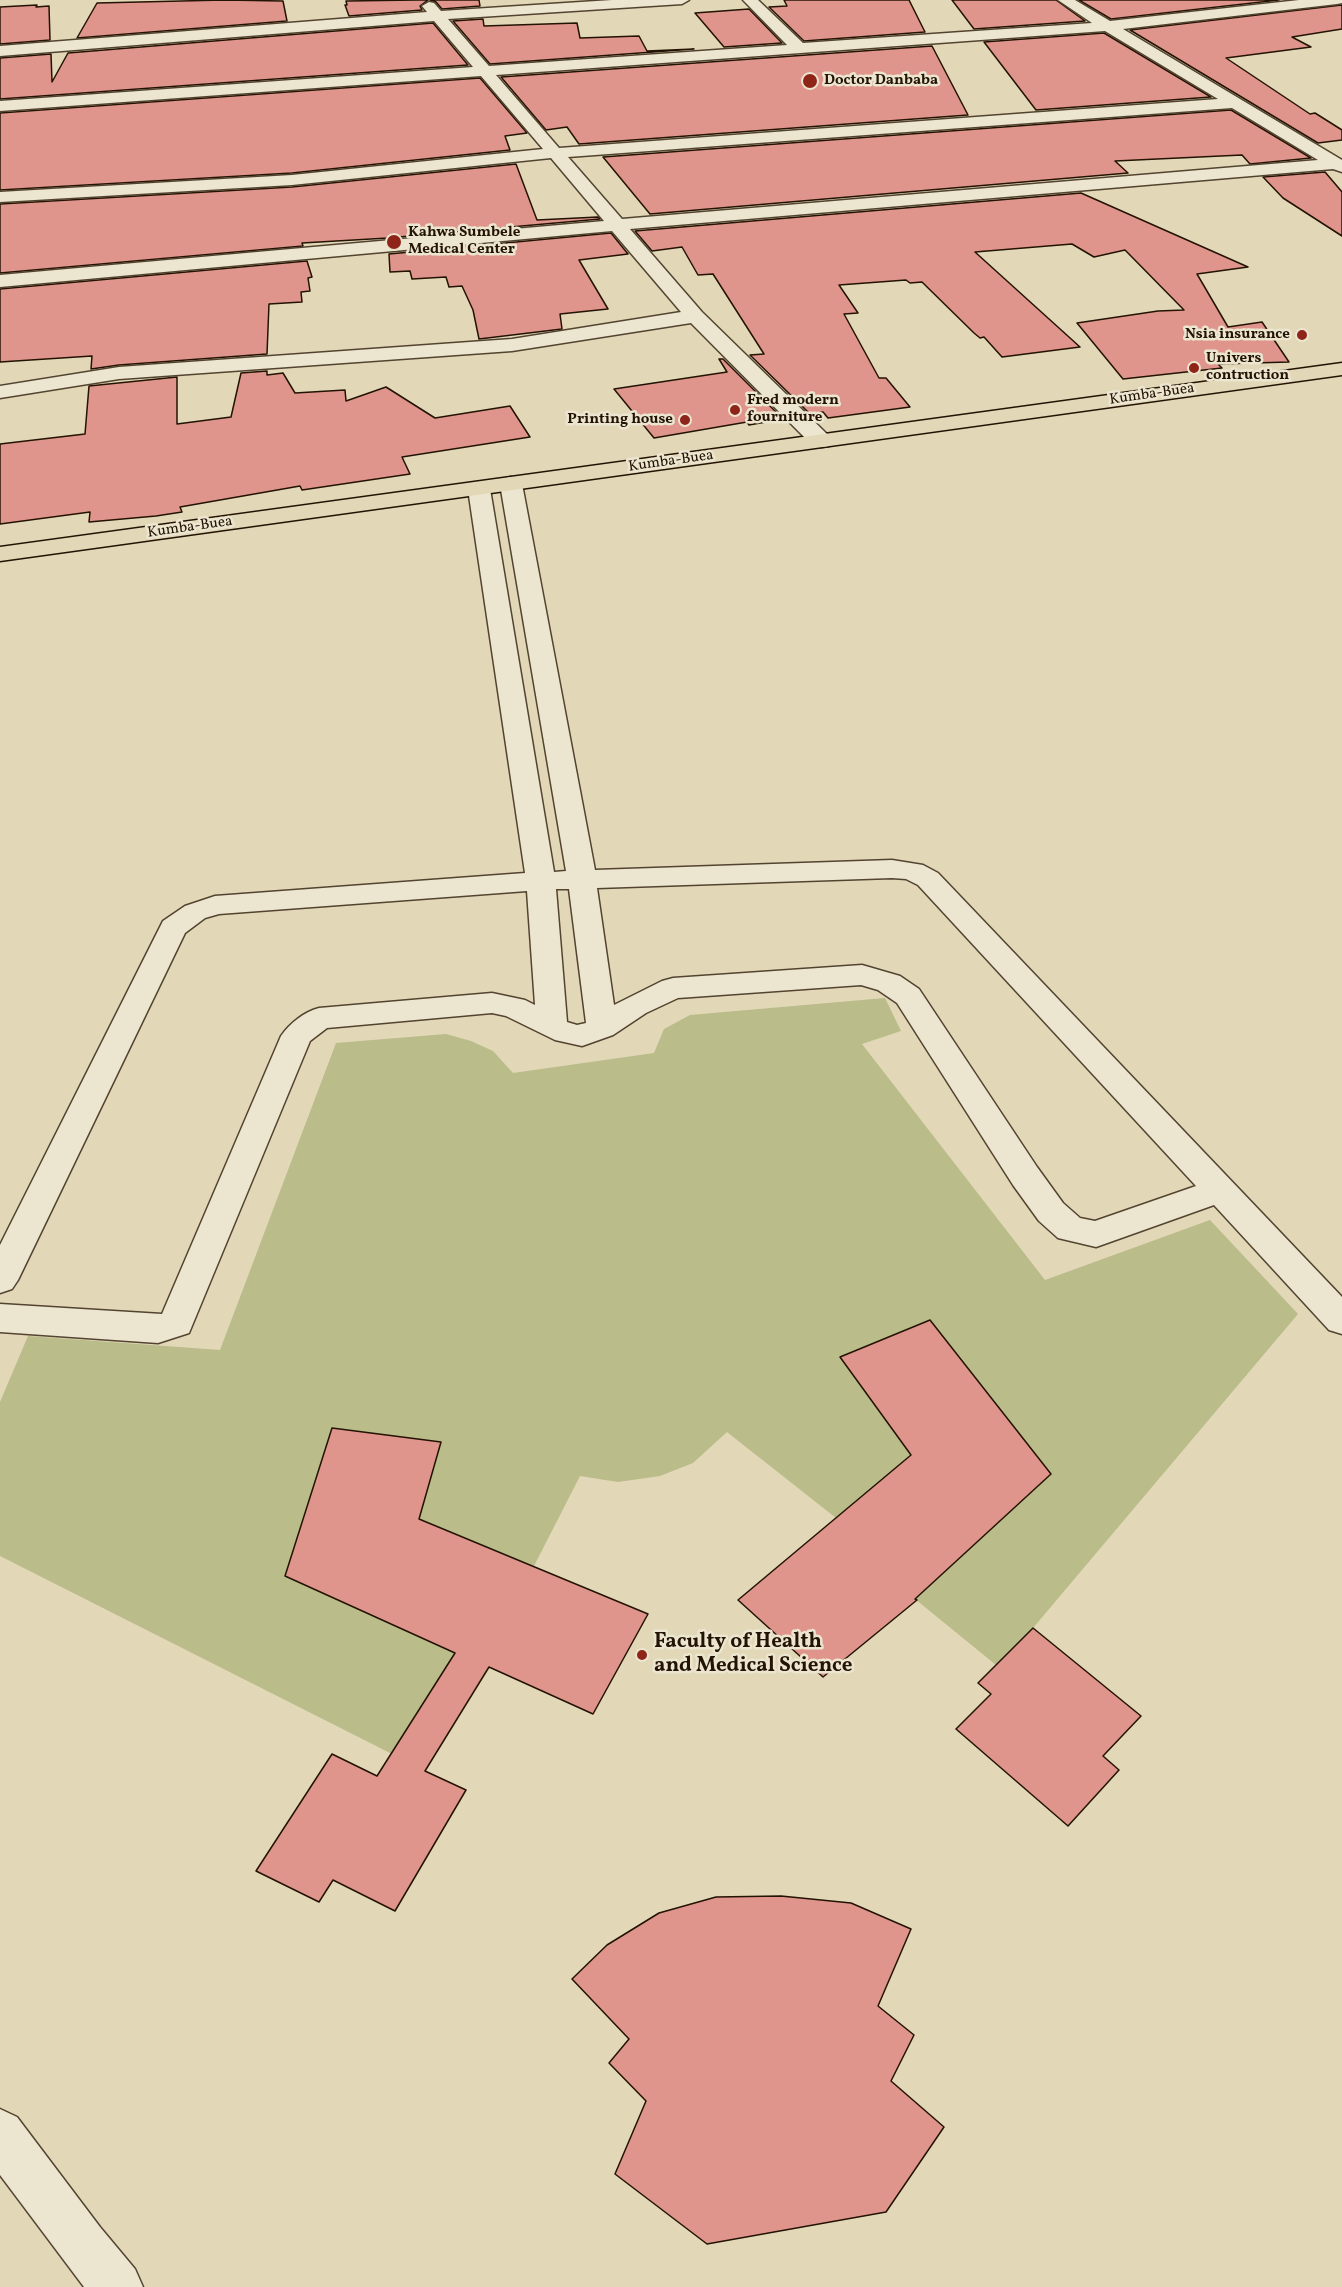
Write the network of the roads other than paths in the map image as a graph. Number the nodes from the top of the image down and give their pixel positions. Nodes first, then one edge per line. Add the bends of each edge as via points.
1 (424, 0) edge
2 (682, 0) edge
3 (750, 0) edge
4 (1065, 0) edge
5 (1337, 0) edge
6 (439, 17) junction
7 (1107, 26) junction
8 (800, 49) junction
9 (0, 51) edge
10 (483, 69) junction
11 (1233, 103) junction
12 (0, 106) edge
13 (555, 153) junction
14 (1339, 165) edge
15 (0, 197) edge
16 (617, 227) junction
17 (0, 281) edge
18 (695, 316) junction
19 (1342, 369) edge
20 (0, 392) edge
21 (821, 441) junction
22 (511, 484) junction
23 (479, 489) junction
24 (0, 554) edge
25 (582, 880) junction
26 (541, 881) junction
27 (552, 1027) junction
28 (602, 1028) junction
29 (1220, 1190) junction
30 (0, 1280) edge
31 (0, 1318) edge
32 (1342, 1320) edge
33 (0, 2134) edge
34 (117, 2287) edge

1 - 6 street
2 - 6 street
3 - 8 street
4 - 7 street
5 - 7 street
6 - 9 street
6 - 10 street
7 - 8 street
7 - 11 street
8 - 10 street
10 - 12 street
10 - 13 street
11 - 13 street
11 - 14 street
13 - 15 street via 292,180
13 - 16 street
14 - 16 street
16 - 17 street
16 - 18 street
18 - 20 street via 512,345 119,373
18 - 21 street
19 - 21 highway, Kumba-Buea
21 - 22 highway, Kumba-Buea
22 - 23 highway, Kumba-Buea
22 - 25 street
23 - 24 highway, Kumba-Buea
23 - 26 street
25 - 26 street
25 - 28 street
25 - 29 street via 892,869 928,879
26 - 27 street
26 - 30 street via 215,905 195,912 173,928
27 - 28 street via 571,1036 589,1035
27 - 31 street via 514,1008 492,1003 319,1018 297,1036 176,1323 158,1329
28 - 29 street via 635,1006 674,988 862,975 889,983 908,996 1025,1176 1051,1212 1070,1229 1096,1234
29 - 32 street
33 - 34 street

